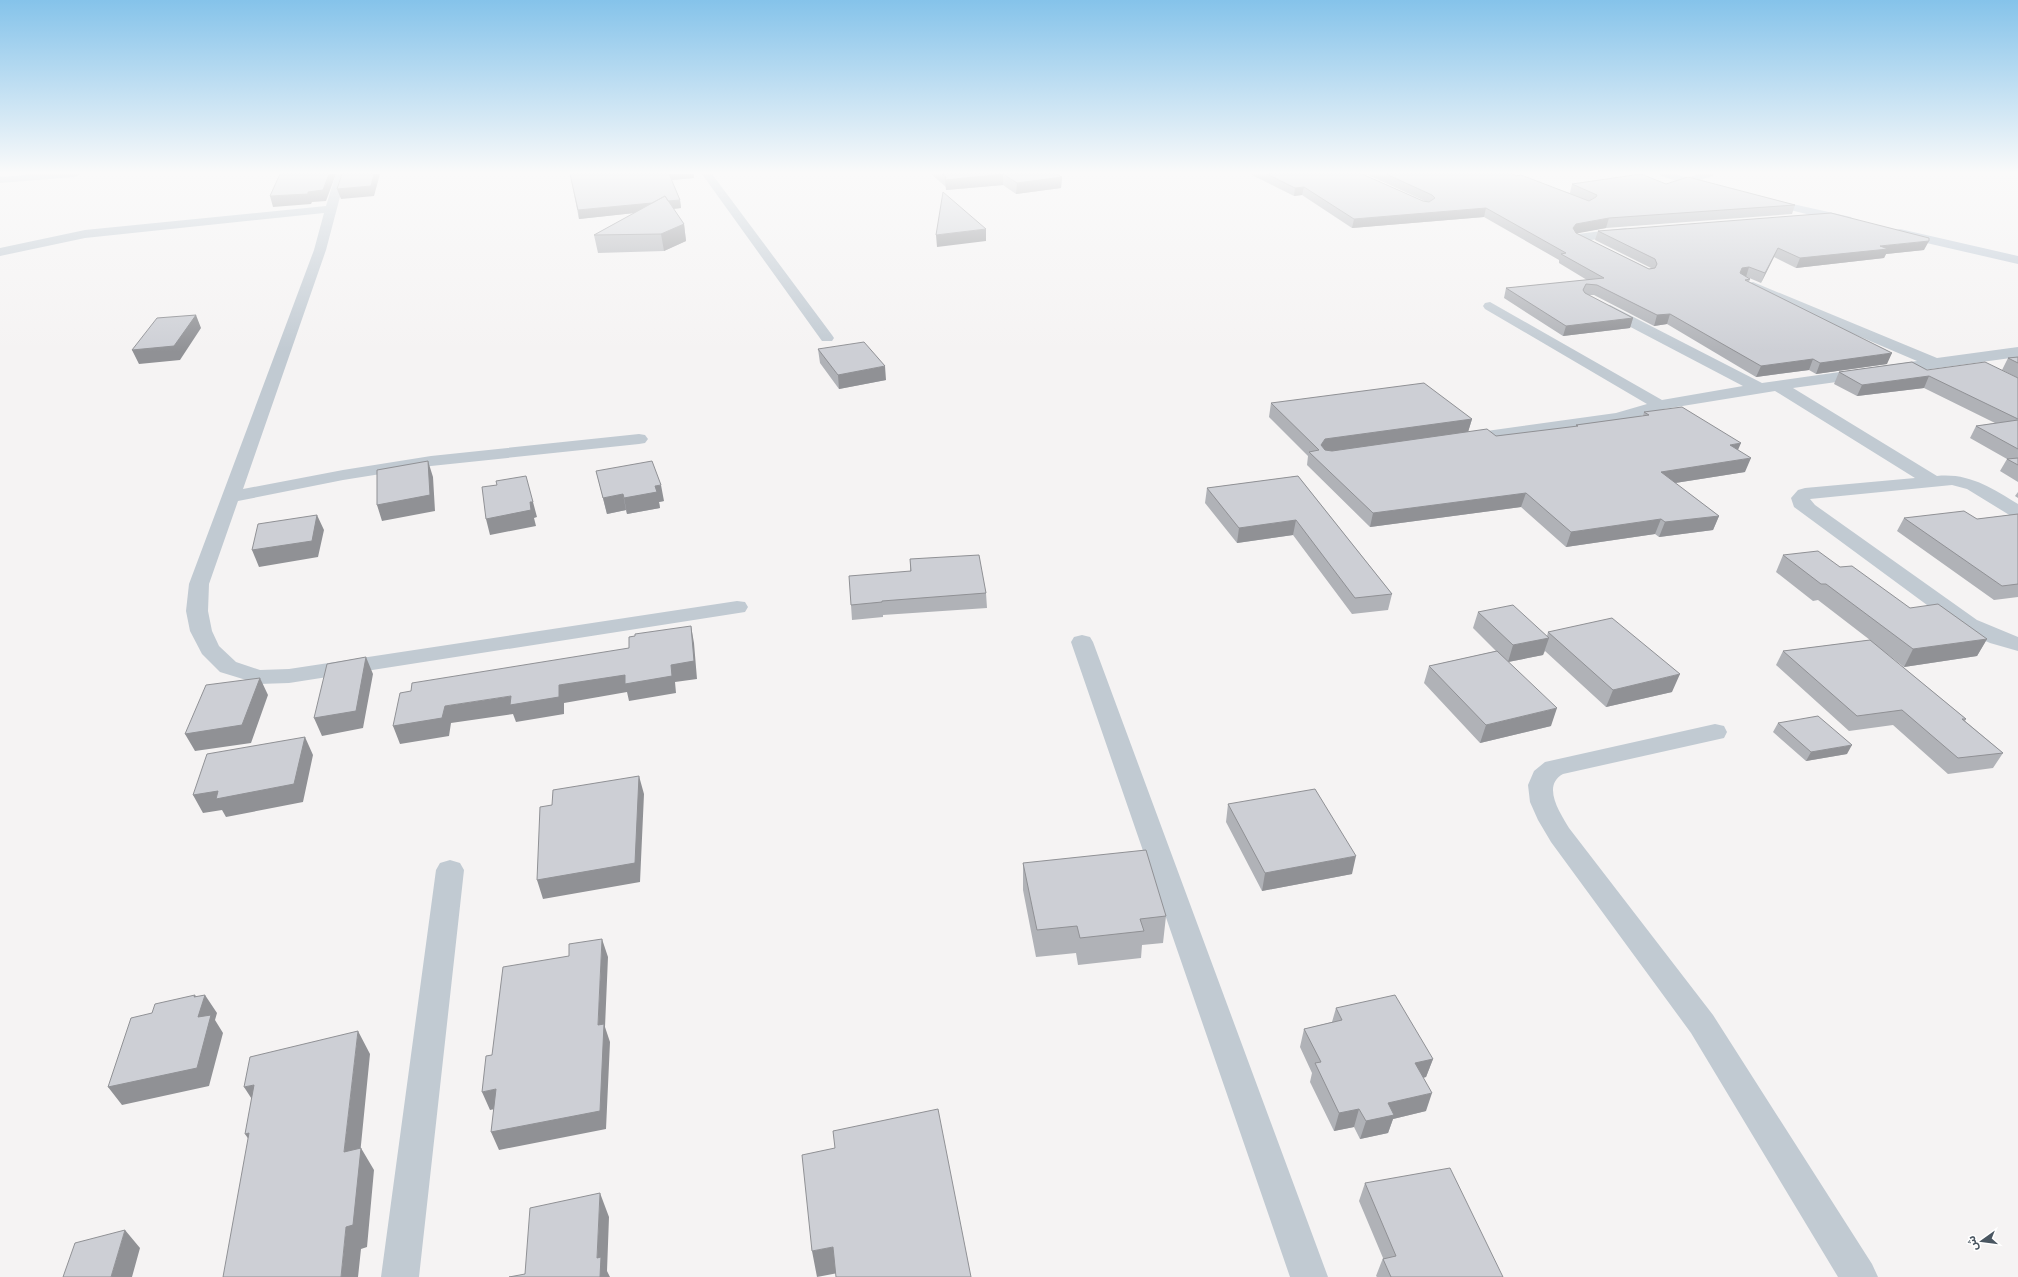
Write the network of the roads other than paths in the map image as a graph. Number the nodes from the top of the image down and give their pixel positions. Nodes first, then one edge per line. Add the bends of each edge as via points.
1 (89, 234) edge
2 (324, 234) edge
3 (751, 234) edge
4 (1605, 234) edge
5 (1903, 234) edge
6 (0, 252) edge
7 (1613, 256) edge
8 (2018, 260) edge
9 (1745, 282) edge
10 (1595, 302) edge
11 (1490, 306) dead end
12 (827, 338) dead end
13 (2018, 352) edge
14 (1968, 359) junction
15 (1936, 364) junction
16 (1986, 370) edge
17 (1778, 386) junction
18 (1760, 389) junction
19 (1660, 404) junction
20 (639, 440) dead end
21 (1448, 442) edge
22 (1933, 482) junction
23 (230, 497) junction
24 (2018, 512) edge
25 (737, 607) dead end
26 (1082, 642) dead end
27 (2018, 644) edge
28 (1715, 732) dead end
29 (450, 870) dead end
30 (400, 1277) edge
31 (1309, 1277) edge
32 (1860, 1277) edge

1 - 6 street
2 - 23 street
3 - 12 street
4 - 7 street via 1578,238
5 - 8 main road
9 - 15 street
10 - 18 street
11 - 19 street
13 - 14 street
14 - 15 street
14 - 16 street
15 - 17 street
17 - 18 street
17 - 22 street
18 - 19 street
19 - 21 street via 1617,418
20 - 23 street via 431,461
22 - 24 street via 1952,480 1972,485
22 - 27 street via 1805,494 1800,498 1801,503 1808,509 1969,625
23 - 25 street via 199,584 197,611 200,631 210,649 228,667 259,677 296,675
26 - 31 street
28 - 32 street via 1550,770 1540,784 1541,801 1560,835 1702,1024
29 - 30 street

